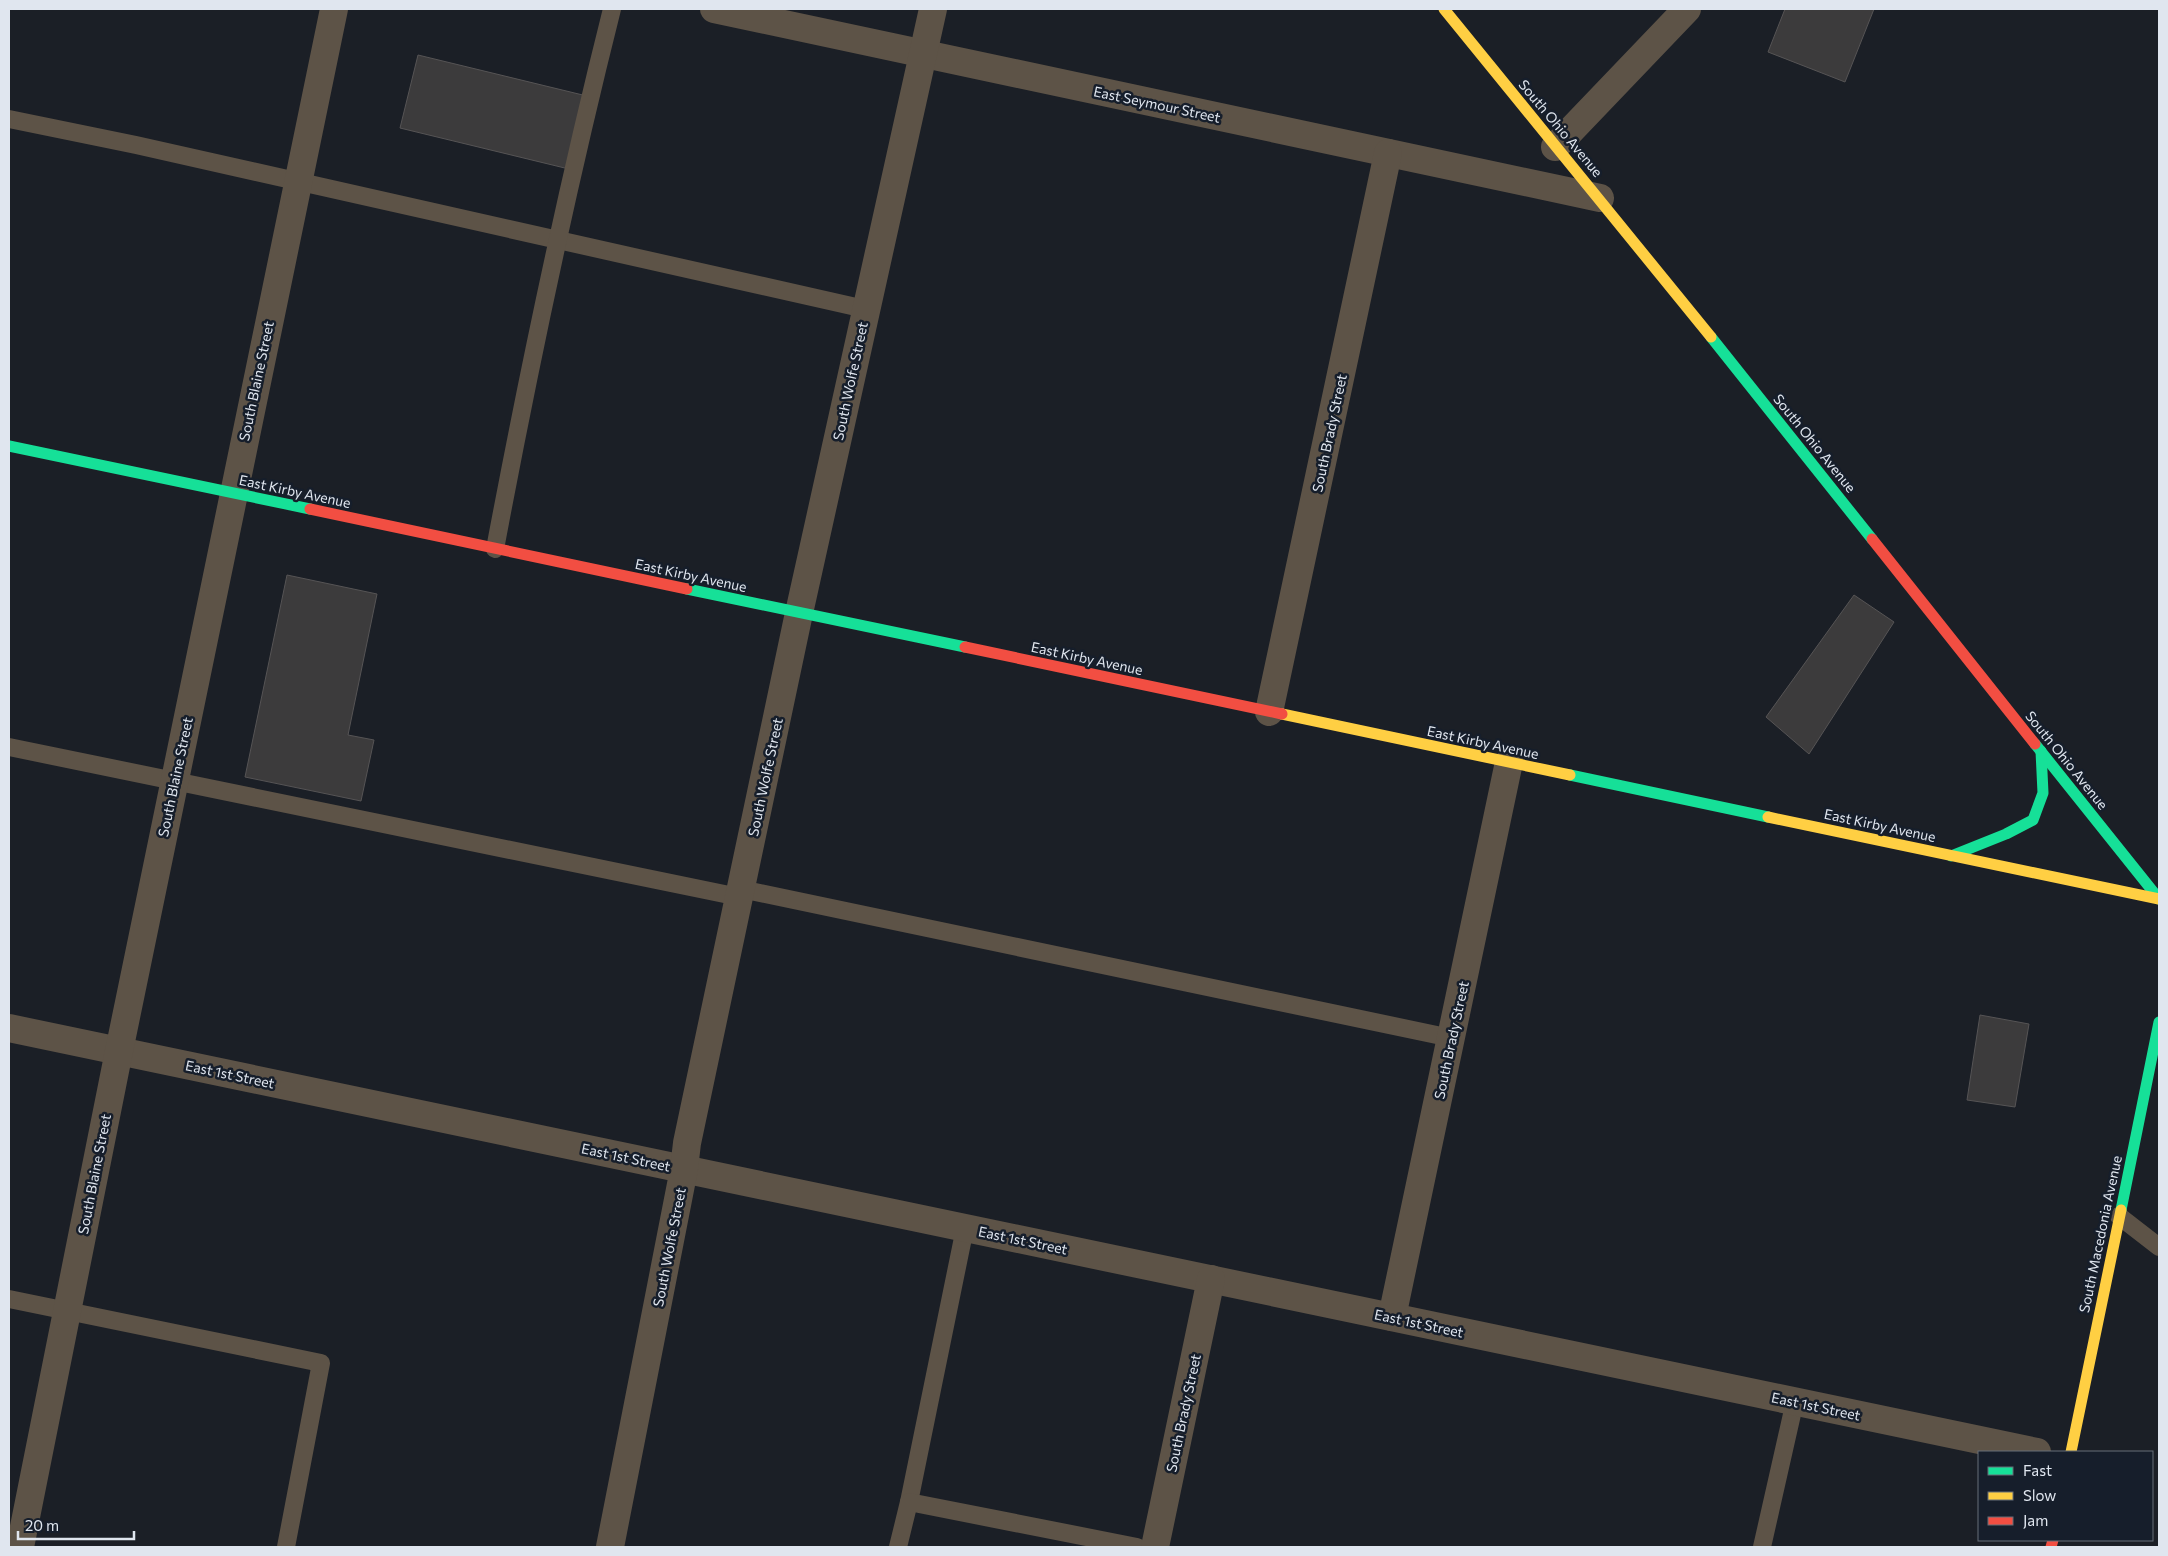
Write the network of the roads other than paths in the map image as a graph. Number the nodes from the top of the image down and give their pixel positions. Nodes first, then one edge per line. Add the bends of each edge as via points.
1 (334, 9) edge
2 (612, 9) edge
3 (714, 9) edge
4 (933, 9) edge
5 (1444, 9) edge
6 (1687, 9) edge
7 (923, 53) junction
8 (9, 119) edge
9 (1556, 147) junction
10 (1388, 153) junction
11 (297, 182) junction
12 (1600, 198) junction
13 (558, 238) junction
14 (865, 309) junction
15 (9, 446) edge
16 (233, 493) junction
17 (495, 549) junction
18 (799, 613) junction
19 (1269, 712) junction
20 (9, 747) edge
21 (2041, 751) junction
22 (1509, 762) junction
23 (174, 781) junction
24 (1952, 856) junction
25 (740, 893) junction
26 (2159, 899) edge
27 (2159, 1022) edge
28 (9, 1028) edge
29 (1451, 1038) junction
30 (119, 1051) junction
31 (684, 1169) junction
32 (2119, 1216) junction
33 (965, 1228) junction
34 (2159, 1247) edge
35 (1211, 1279) junction
36 (9, 1299) edge
37 (67, 1310) junction
38 (1392, 1317) junction
39 (1796, 1402) junction
40 (2032, 1451) edge
41 (2071, 1451) edge
42 (909, 1502) junction
43 (20, 1547) edge
44 (286, 1547) edge
45 (610, 1547) edge
46 (898, 1547) edge
47 (1137, 1547) edge
48 (1155, 1547) edge
49 (1762, 1547) edge

1 - 11 street, South Blaine Street
2 - 13 lane
3 - 7 street, East Seymour Street
4 - 7 street, South Wolfe Street
5 - 9 street, South Ohio Avenue
6 - 9 street
7 - 10 street, East Seymour Street
7 - 14 street, South Wolfe Street
8 - 11 lane
9 - 12 street, South Ohio Avenue
10 - 12 street, East Seymour Street
10 - 19 street, South Brady Street
11 - 13 lane
11 - 16 street, South Blaine Street
12 - 21 street, South Ohio Avenue
13 - 14 lane
13 - 17 lane via 527,377
14 - 18 street, South Wolfe Street
15 - 16 street, East Kirby Avenue
16 - 17 street, East Kirby Avenue
16 - 23 street, South Blaine Street
17 - 18 street, East Kirby Avenue
18 - 19 street, East Kirby Avenue
18 - 25 street, South Wolfe Street
19 - 22 street, East Kirby Avenue
20 - 23 lane
21 - 24 street via 2043,793 2032,820
21 - 26 street, South Ohio Avenue
22 - 24 street, East Kirby Avenue
22 - 29 street, South Brady Street
23 - 25 lane
23 - 30 street, South Blaine Street
24 - 26 street, East Kirby Avenue
25 - 29 lane
25 - 31 street, South Wolfe Street
27 - 32 street, South Macedonia Avenue
28 - 30 street, East 1st Street
29 - 38 street, South Brady Street
30 - 31 street, East 1st Street
30 - 37 street, South Blaine Street
31 - 33 street, East 1st Street
31 - 45 street, South Wolfe Street
32 - 34 lane
32 - 41 street, South Macedonia Avenue
33 - 35 street, East 1st Street
33 - 42 lane
35 - 38 street, East 1st Street
35 - 48 street, South Brady Street
36 - 37 lane
37 - 43 street, South Blaine Street
37 - 44 lane via 321,1363
38 - 39 street, East 1st Street
39 - 40 street, East 1st Street
39 - 49 lane
42 - 46 lane
42 - 47 lane

